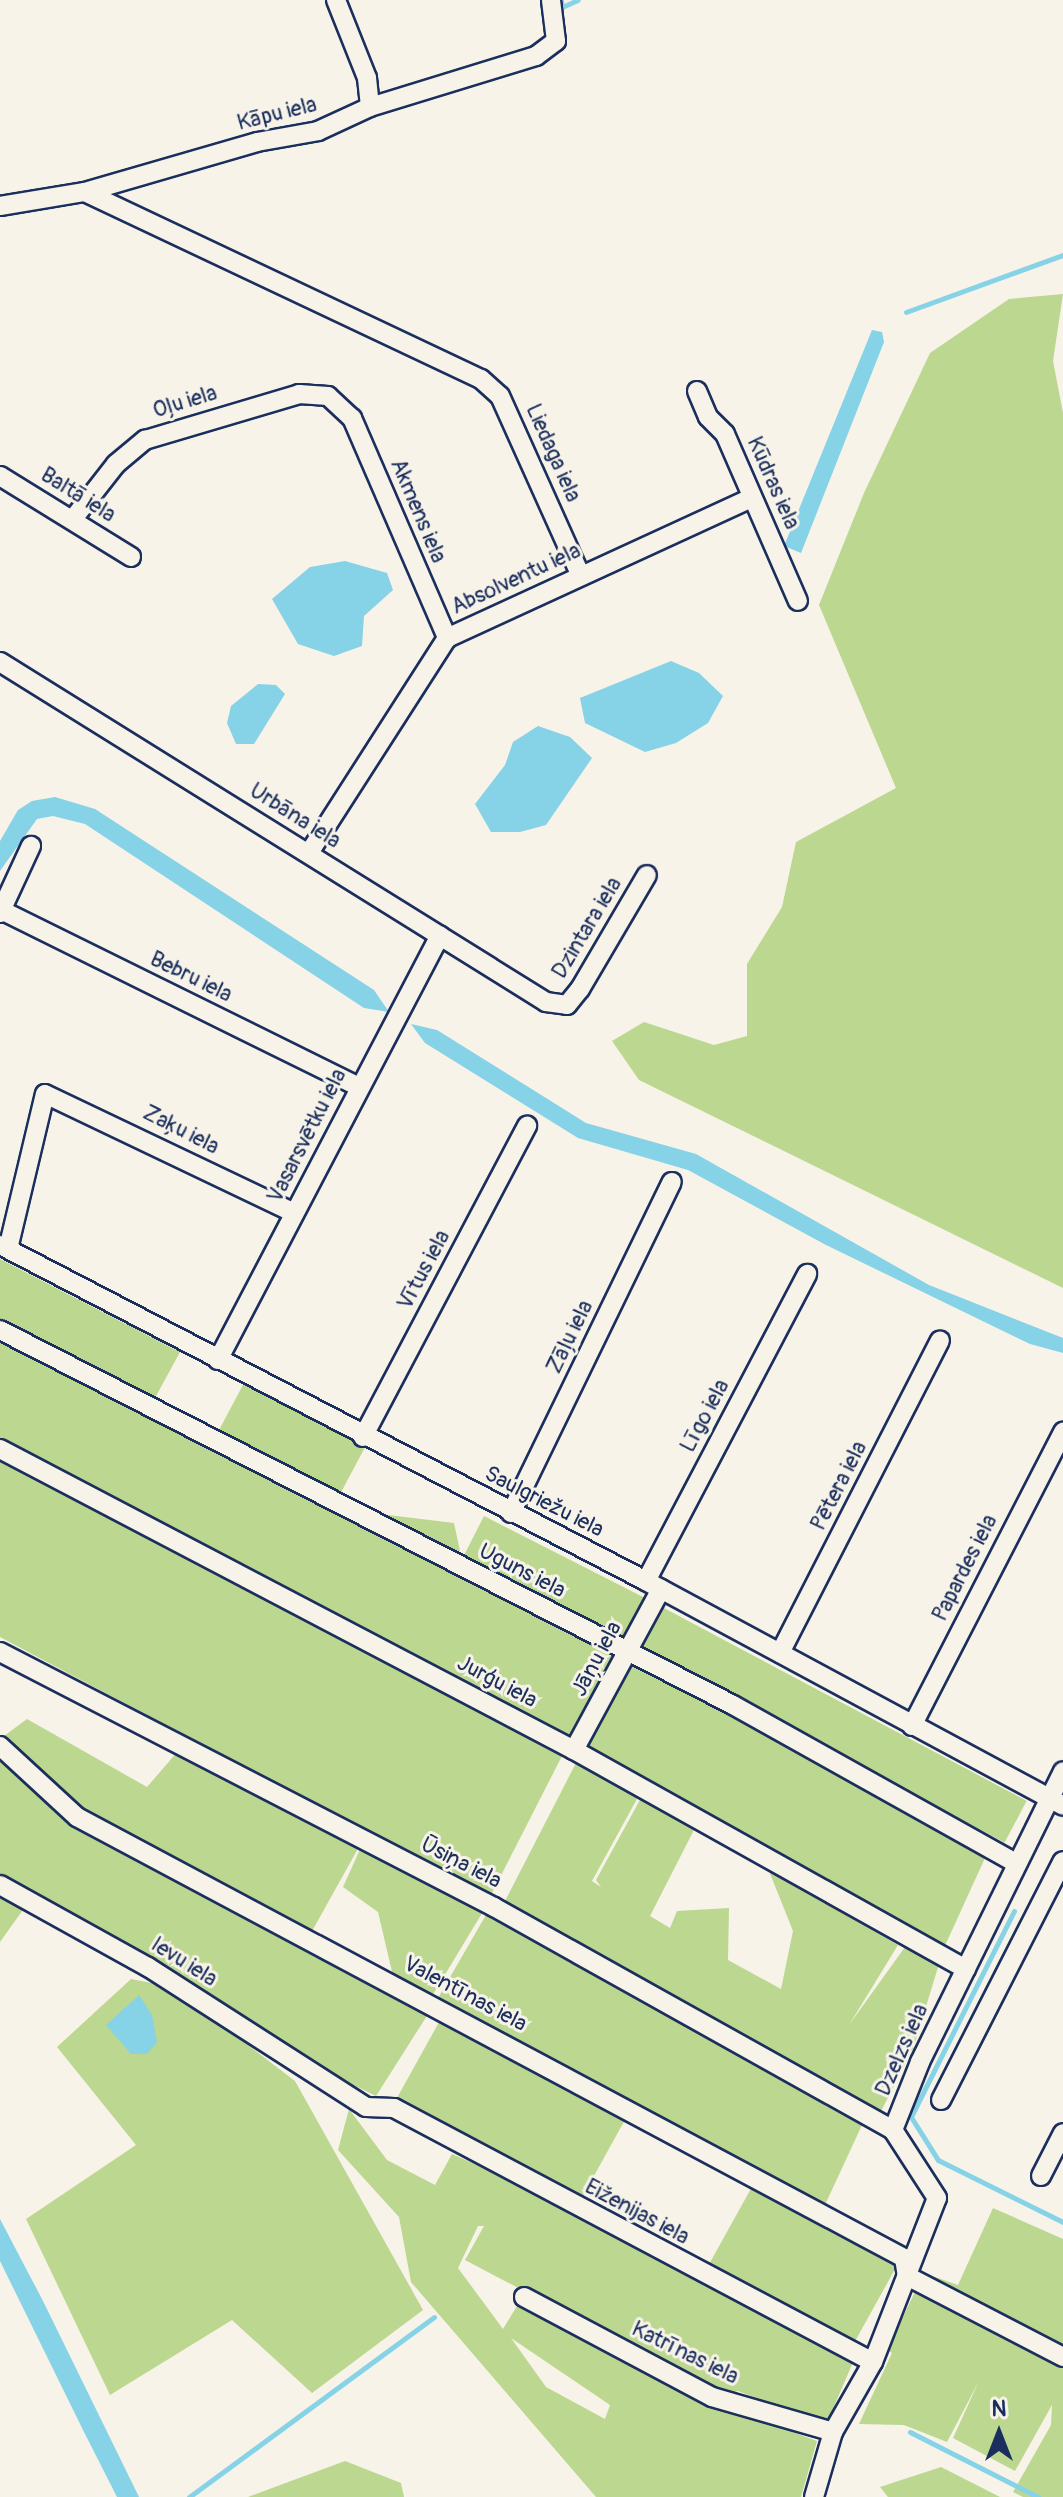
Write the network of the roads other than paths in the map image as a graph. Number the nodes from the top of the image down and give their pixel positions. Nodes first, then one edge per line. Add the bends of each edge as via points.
1 (336, 0) edge
2 (551, 0) edge
3 (370, 107) junction
4 (85, 192) junction
5 (0, 206) edge
6 (697, 391) dead end
7 (342, 405) joint
8 (0, 476) edge
9 (751, 498) junction
10 (73, 519) junction
11 (131, 557) dead end
12 (580, 574) junction
13 (798, 601) dead end
14 (447, 638) junction
15 (0, 662) edge
16 (31, 846) dead end
17 (309, 853) junction
18 (647, 875) dead end
19 (1, 911) edge
20 (440, 935) junction
21 (567, 1005) joint
22 (359, 1087) junction
23 (527, 1126) dead end
24 (672, 1182) dead end
25 (294, 1213) junction
26 (4, 1247) edge
27 (807, 1274) dead end
28 (0, 1330) edge
29 (940, 1341) dead end
30 (218, 1360) junction
31 (1063, 1432) edge
32 (363, 1437) junction
33 (0, 1449) edge
34 (511, 1513) junction
35 (653, 1585) junction
36 (0, 1652) edge
37 (628, 1653) junction
38 (780, 1653) junction
39 (912, 1726) junction
40 (0, 1746) edge
41 (574, 1750) junction
42 (1063, 1771) edge
43 (1056, 1803) edge
44 (1063, 1861) edge
45 (1017, 1864) junction
46 (0, 1885) edge
47 (966, 1969) junction
48 (941, 2100) dead end
49 (379, 2106) joint
50 (893, 2130) junction
51 (1063, 2133) edge
52 (1041, 2176) dead end
53 (907, 2276) junction
54 (524, 2297) dead end
55 (1063, 2357) edge
56 (873, 2362) junction
57 (833, 2432) junction
58 (814, 2497) edge

1 - 3 street via 367,78
2 - 3 street, Kāpu iela via 556,41 536,56
3 - 4 street, Kāpu iela via 318,131 257,142
4 - 5 street, Kāpu iela
4 - 12 street, Liedaga iela via 481,379 500,396
6 - 9 street, Kūdras iela via 708,417 725,434
7 - 10 street, Oļu iela via 328,396 299,394 145,440 116,464
7 - 14 street, Akmens iela
8 - 10 street, Baltā iela
9 - 12 street, Absolventu iela
9 - 13 street, Kūdras iela
10 - 11 street, Baltā iela
12 - 14 street, Absolventu iela
14 - 17 street, Absolventu iela
15 - 17 street, Urbāna iela
16 - 19 street
17 - 20 street, Urbāna iela
18 - 21 street, Dzintara iela
19 - 22 street, Bebru iela
20 - 21 street, Urbāna iela via 546,1002
20 - 22 street, Vasarsvētku iela
22 - 25 street, Vasarsvētku iela
23 - 32 street, Vītus iela
24 - 34 street, Zāļu iela
25 - 26 street, Zaķu iela via 45,1094
25 - 30 street, Vasarsvētku iela
26 - 30 street, Saulgriežu iela
27 - 35 street, Līgo iela
28 - 37 street, Uguns iela
29 - 38 street, Pētera iela
30 - 32 street, Saulgriežu iela
31 - 39 street, Papardes iela
32 - 34 street, Saulgriežu iela
33 - 41 street, Jurģu iela
34 - 35 street, Saulgriežu iela
35 - 37 street, Jāņu iela
35 - 38 street, Saulgriežu iela
36 - 50 street, Ūsiņa iela via 494,1907
37 - 41 street, Jāņu iela
37 - 45 street, Uguns iela via 733,1705
38 - 39 street, Saulgriežu iela
39 - 43 street, Saulgriežu iela
40 - 53 street, Valentīnas iela via 77,1817 904,2258
41 - 47 street, Jurģu iela
42 - 43 street, Dzelzs iela
43 - 45 street, Dzelzs iela
44 - 48 street
45 - 47 street, Dzelzs iela
46 - 49 street, Ievu iela via 148,1967 366,2107
47 - 50 street, Dzelzs iela
49 - 56 street, Eiženijas iela via 394,2108
50 - 53 street, Dzelzs iela via 937,2198
51 - 52 street
53 - 55 street
53 - 56 street, Dzelzs iela
54 - 57 street, Katrīnas iela via 712,2397
56 - 57 street, Dzelzs iela
57 - 58 street, Dzelzs iela

